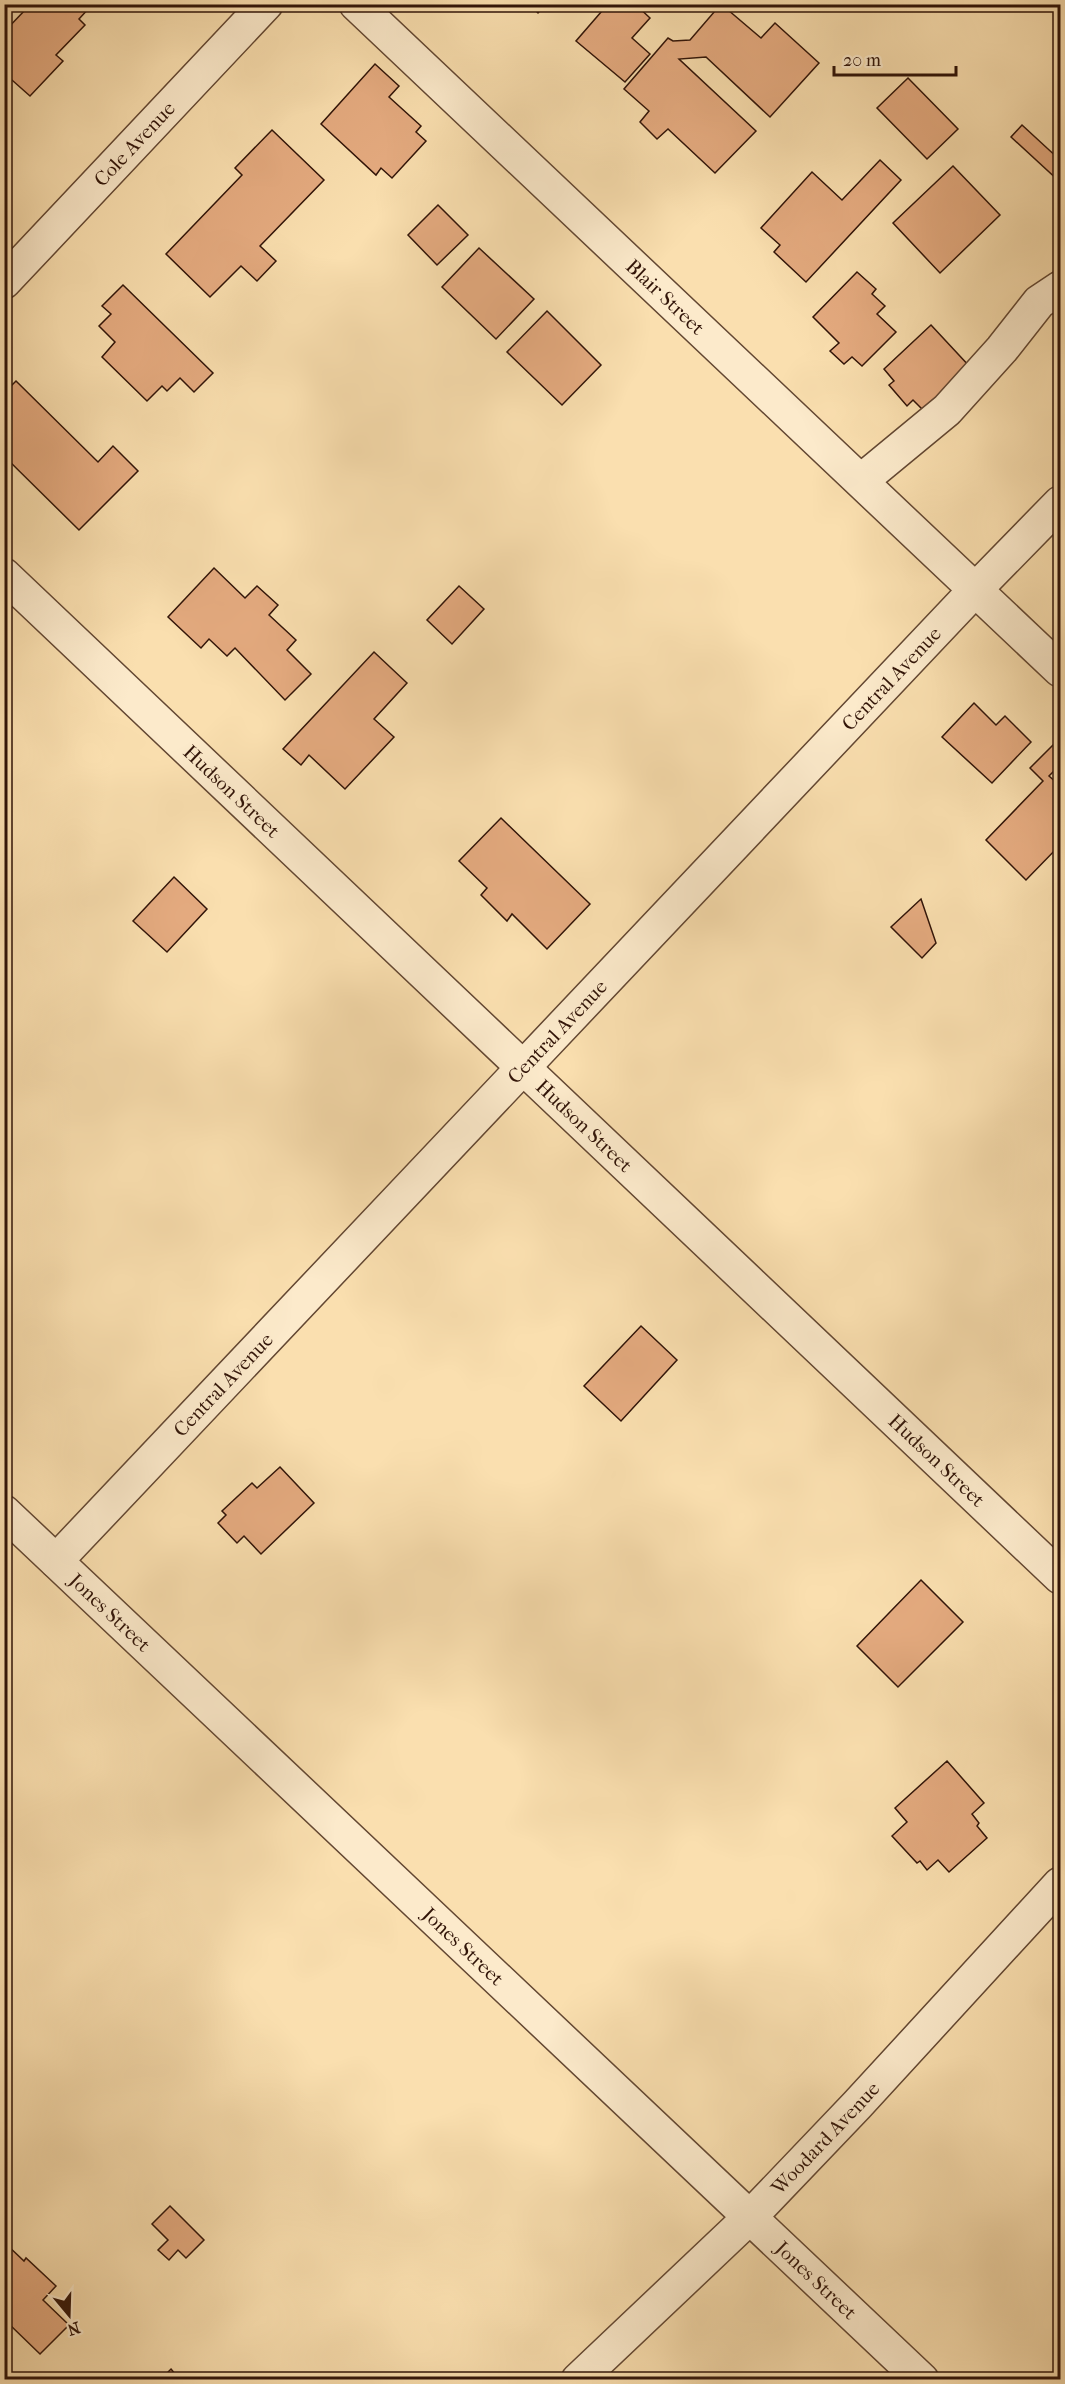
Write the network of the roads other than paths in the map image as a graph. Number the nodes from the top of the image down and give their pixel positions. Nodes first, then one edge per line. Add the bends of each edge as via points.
1 (266, 4) edge
2 (356, 4) edge
3 (4, 282) edge
4 (1060, 288) edge
5 (861, 480) junction
6 (1060, 503) edge
7 (4, 575) edge
8 (975, 590) junction
9 (1060, 670) edge
10 (523, 1067) junction
11 (4, 1512) edge
12 (56, 1561) junction
13 (1060, 1577) edge
14 (1060, 1884) edge
15 (750, 2217) junction
16 (578, 2379) edge
17 (922, 2379) edge

1 - 3 street, Cole Avenue
2 - 5 street, Blair Street
4 - 5 street via 1039,302 947,410
5 - 8 street, Blair Street
6 - 8 street, Central Avenue
7 - 10 street, Hudson Street
8 - 9 street, Blair Street
8 - 10 street, Central Avenue
10 - 12 street, Central Avenue
10 - 13 street, Hudson Street
11 - 12 street, Jones Street
12 - 15 street, Jones Street
14 - 15 street, Woodard Avenue
15 - 16 street, Woodard Avenue
15 - 17 street, Jones Street

